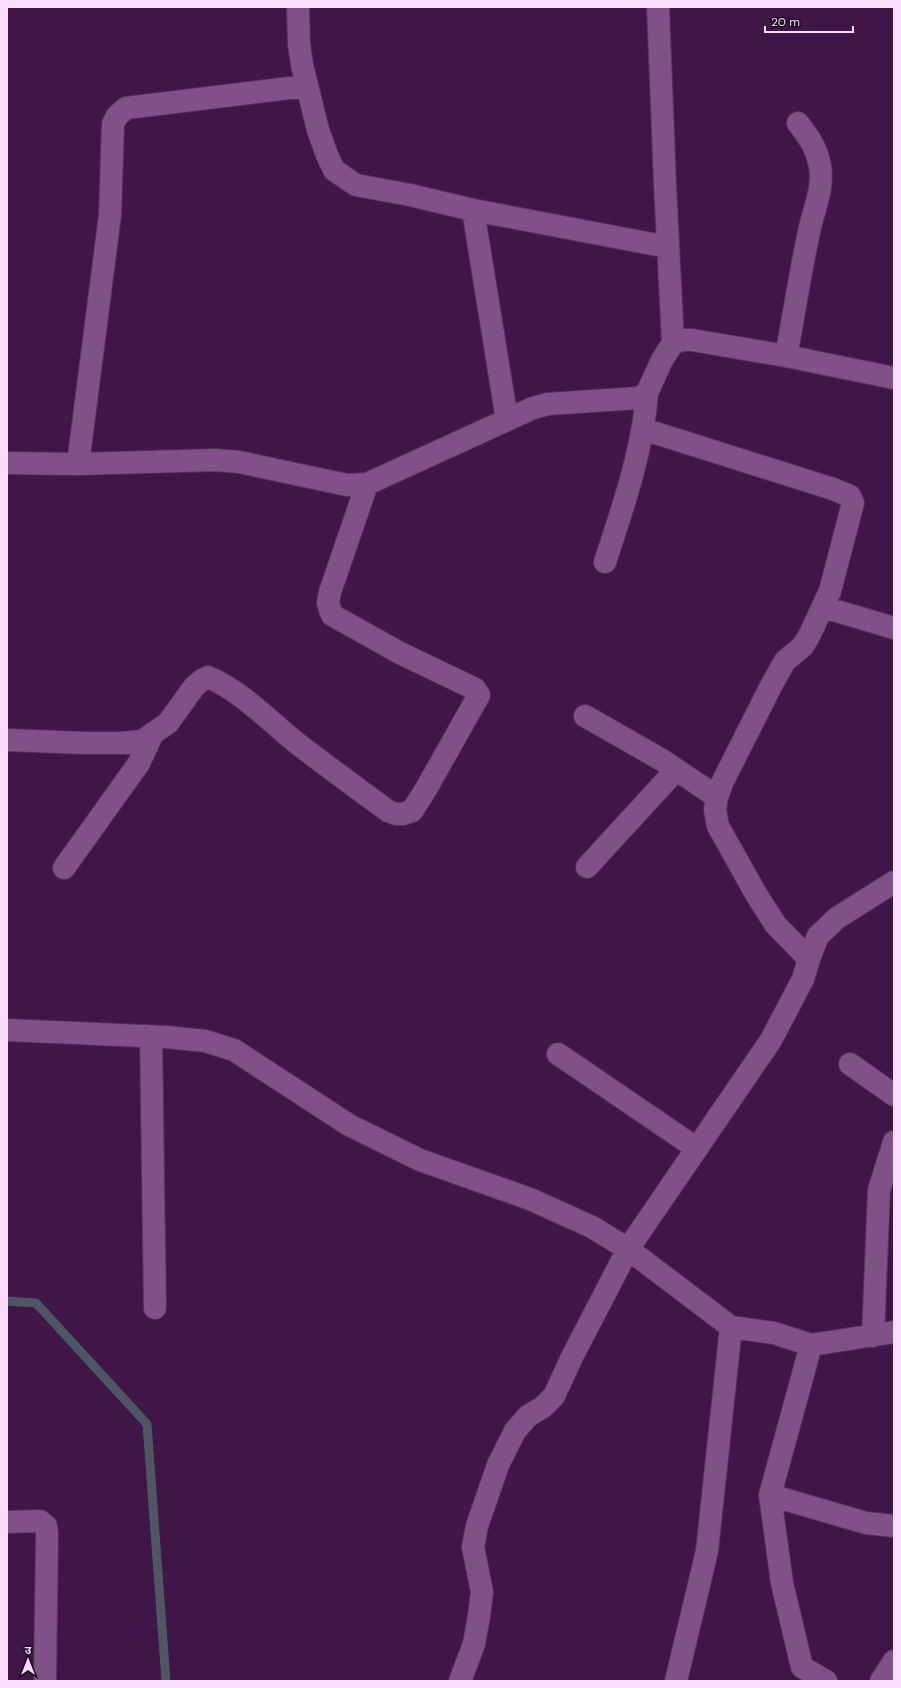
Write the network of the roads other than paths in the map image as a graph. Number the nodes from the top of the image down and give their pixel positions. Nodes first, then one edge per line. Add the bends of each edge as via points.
1 (298, 7) edge
2 (658, 7) edge
3 (306, 86) junction
4 (798, 123) dead end
5 (473, 210) junction
6 (668, 247) junction
7 (673, 343) junction
8 (786, 356) junction
9 (894, 378) edge
10 (647, 392) junction
11 (506, 420) junction
12 (643, 429) junction
13 (7, 463) edge
14 (78, 464) junction
15 (367, 484) junction
16 (605, 562) dead end
17 (823, 607) junction
18 (894, 628) edge
19 (585, 716) dead end
20 (153, 733) junction
21 (7, 740) edge
22 (676, 770) junction
23 (717, 797) junction
24 (587, 867) dead end
25 (64, 868) dead end
26 (894, 882) edge
27 (809, 959) junction
28 (7, 1030) edge
29 (151, 1037) junction
30 (558, 1054) dead end
31 (850, 1064) dead end
32 (894, 1095) edge
33 (894, 1142) edge
34 (696, 1148) junction
35 (628, 1249) junction
36 (155, 1308) dead end
37 (731, 1327) junction
38 (884, 1334) edge
39 (811, 1345) junction
40 (770, 1495) junction
41 (7, 1522) edge
42 (894, 1526) edge
43 (894, 1661) edge
44 (45, 1681) edge
45 (460, 1681) edge
46 (676, 1681) edge
47 (826, 1681) edge
48 (881, 1681) edge

1 - 3 street via 299,44
2 - 6 street
3 - 5 street via 326,155 334,170 356,185
3 - 14 street via 126,108 117,116 113,124 110,215
4 - 8 street via 814,145 820,167 819,196 809,231
5 - 6 street
5 - 11 street
6 - 7 street
7 - 8 street via 692,340
7 - 10 street
8 - 9 street
10 - 11 street via 638,398 630,399 548,404
10 - 12 street
11 - 15 street
12 - 16 street
12 - 17 street via 850,496 853,503 830,591
13 - 14 street
14 - 15 street via 215,460 239,462 347,485
15 - 20 street via 330,592 328,603 332,615 400,653 475,689 479,695 412,811 396,814 388,811 298,744 223,683 208,677 194,688 168,723
17 - 18 street
17 - 23 street via 803,646 785,661 771,686
19 - 22 street
20 - 21 street via 142,741 121,743
20 - 25 street via 139,763
22 - 23 street
22 - 24 street
23 - 27 street via 715,810 718,826 752,887 775,924
26 - 27 street via 837,918 818,936
27 - 34 street via 803,979 771,1040
28 - 29 street
29 - 35 street via 205,1042 234,1050 356,1128 420,1160 530,1199 592,1227
29 - 36 street
30 - 34 street
31 - 32 street
33 - 38 street via 879,1190
34 - 35 street
35 - 37 street
35 - 45 street via 554,1396 543,1407 528,1416 515,1430 498,1465 477,1526 473,1547 482,1592 474,1644
37 - 39 street via 774,1333
37 - 46 street via 707,1552
38 - 39 street
39 - 40 street
40 - 42 street via 866,1523
40 - 47 street via 782,1583 802,1666
41 - 44 street via 40,1521 46,1526
43 - 48 street

